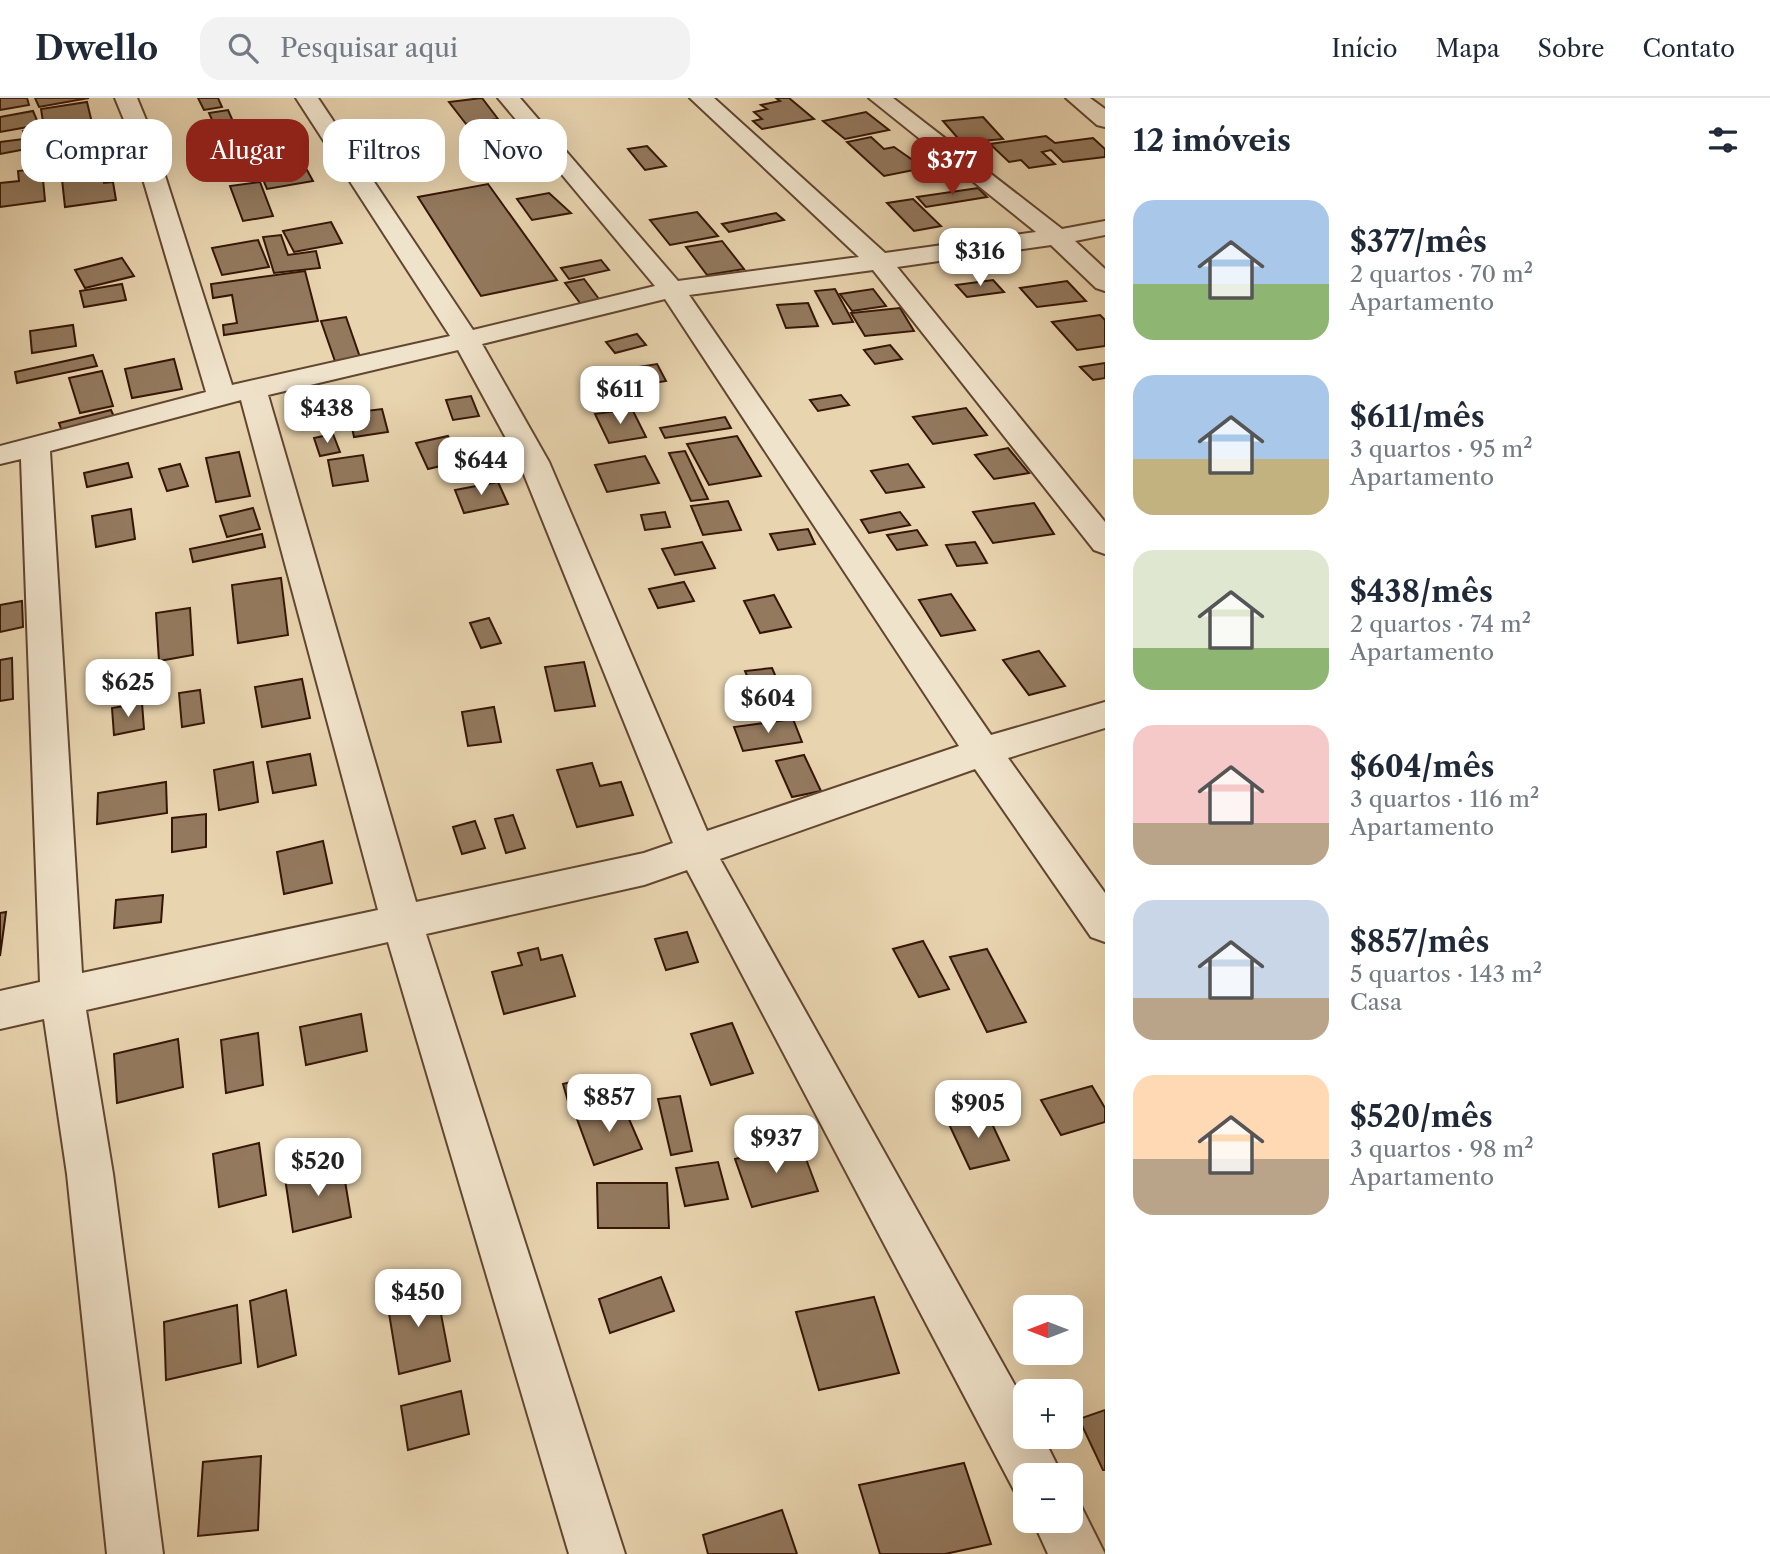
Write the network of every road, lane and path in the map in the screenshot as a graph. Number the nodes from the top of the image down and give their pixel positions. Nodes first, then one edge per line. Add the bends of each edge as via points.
1 (126, 98) edge
2 (307, 98) edge
3 (509, 98) edge
4 (701, 98) edge
5 (880, 98) edge
6 (1077, 98) edge
7 (1105, 120) edge
8 (1105, 228) edge
9 (1057, 237) junction
10 (880, 262) junction
11 (1105, 284) edge
12 (672, 290) junction
13 (464, 338) junction
14 (237, 395) junction
15 (17, 452) edge
16 (1105, 543) edge
17 (1105, 715) edge
18 (983, 752) junction
19 (696, 851) junction
20 (402, 922) junction
21 (1105, 925) edge
22 (62, 996) junction
23 (0, 1010) edge
24 (1028, 1463) edge
25 (1067, 1533) edge
26 (135, 1554) edge
27 (597, 1554) edge
28 (1078, 1554) edge

1 - 14 street
2 - 13 street
3 - 12 street
4 - 10 street
5 - 9 street
6 - 7 street
8 - 9 street
9 - 10 street
9 - 11 street
10 - 12 street
10 - 16 street
12 - 13 street
12 - 18 street
13 - 14 street
13 - 19 street via 534,462
14 - 15 street
14 - 20 street
15 - 22 street via 47,642
17 - 18 street
18 - 19 street
18 - 21 street
19 - 20 street via 643,869
19 - 24 street
20 - 22 street
20 - 27 street
22 - 23 street
22 - 26 street via 90,1174
25 - 28 street

